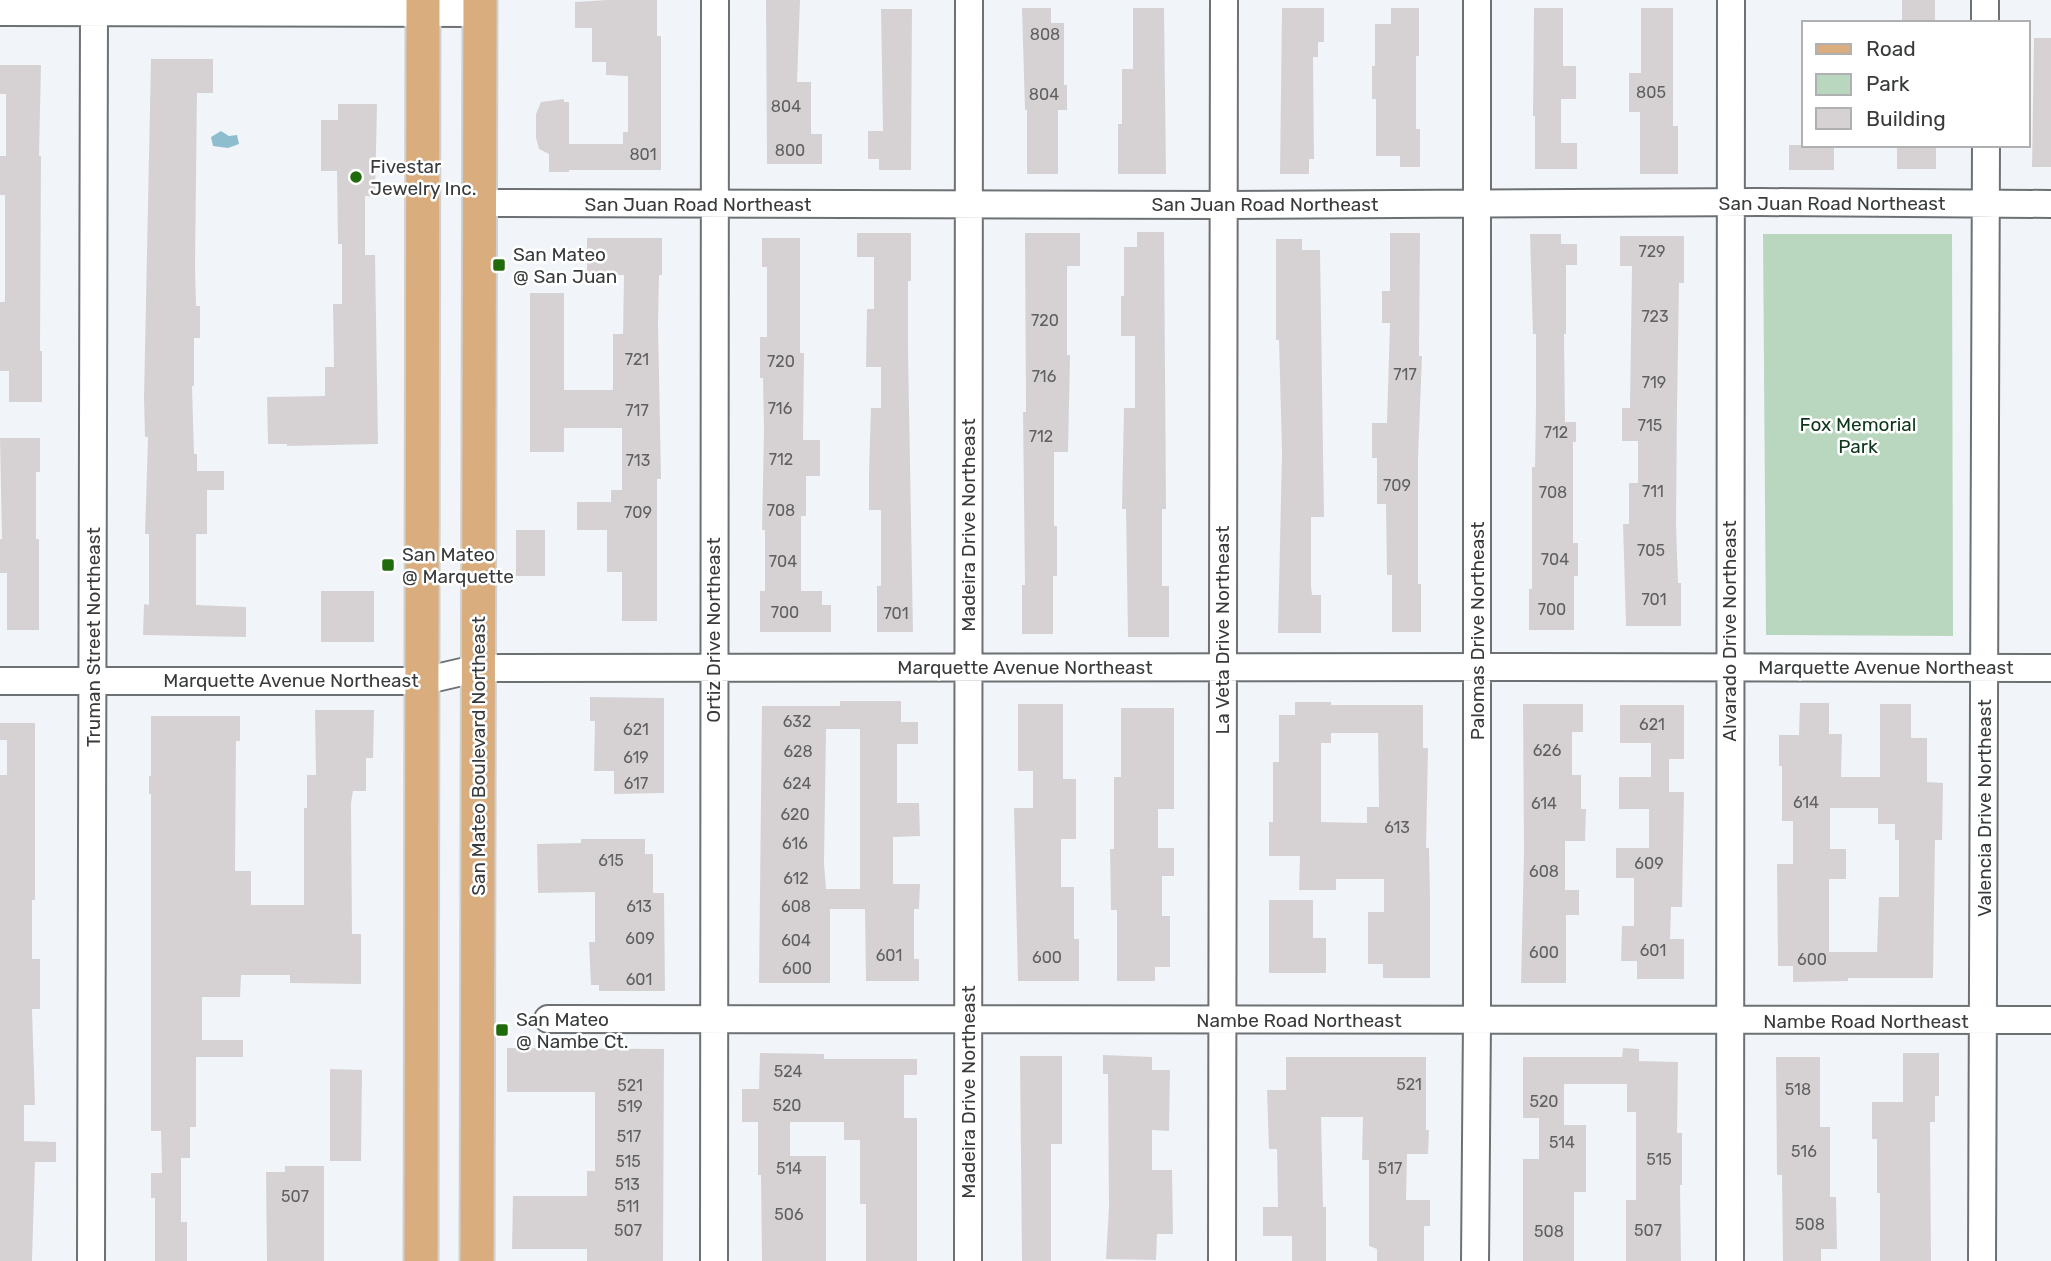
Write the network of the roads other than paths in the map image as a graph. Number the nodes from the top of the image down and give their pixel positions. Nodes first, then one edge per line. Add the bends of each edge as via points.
1 (715, 0) edge
2 (969, 0) edge
3 (1224, 0) edge
4 (1477, 0) edge
5 (1731, 0) edge
6 (1985, 0) edge
7 (423, 7) edge
8 (480, 7) edge
9 (0, 12) edge
10 (94, 12) junction
11 (1985, 21) edge
12 (1986, 147) edge
13 (1729, 202) junction
14 (480, 204) junction
15 (713, 204) junction
16 (970, 204) junction
17 (1476, 204) junction
18 (2051, 204) edge
19 (1223, 205) junction
20 (1986, 205) junction
21 (1222, 666) junction
22 (1477, 667) junction
23 (1729, 667) junction
24 (1984, 667) junction
25 (2051, 667) edge
26 (479, 668) junction
27 (713, 668) junction
28 (968, 669) junction
29 (0, 681) edge
30 (93, 681) junction
31 (423, 681) junction
32 (548, 1019) dead end
33 (1221, 1020) junction
34 (2051, 1020) edge
35 (714, 1021) junction
36 (968, 1021) junction
37 (1477, 1021) junction
38 (1731, 1021) junction
39 (1984, 1021) junction
40 (91, 1261) edge
41 (421, 1261) edge
42 (477, 1261) edge
43 (714, 1261) edge
44 (968, 1261) edge
45 (1222, 1261) edge
46 (1475, 1261) edge
47 (1730, 1261) edge
48 (1982, 1261) edge

1 - 15 street, Ortiz Drive Northeast
2 - 16 street, Madeira Drive Northeast
3 - 19 street, La Veta Drive Northeast
4 - 17 street, Palomas Drive Northeast
5 - 13 street, Alvarado Drive Northeast
6 - 11 street
7 - 8 street
7 - 10 street
7 - 31 main road
8 - 14 main road, San Mateo Boulevard Northeast
9 - 10 street
10 - 30 street, Truman Street Northeast
12 - 20 street, Valencia Drive Northeast
13 - 17 street, San Juan Road Northeast
13 - 20 street, San Juan Road Northeast
13 - 23 street, Alvarado Drive Northeast
14 - 15 street, San Juan Road Northeast
14 - 26 main road, San Mateo Boulevard Northeast
15 - 16 street, San Juan Road Northeast
15 - 27 street, Ortiz Drive Northeast
16 - 19 street, San Juan Road Northeast
16 - 28 street, Madeira Drive Northeast
17 - 19 street, San Juan Road Northeast
17 - 22 street, Palomas Drive Northeast
18 - 20 street, San Juan Road Northeast
19 - 21 street, La Veta Drive Northeast
20 - 24 street, Valencia Drive Northeast
21 - 22 street, Marquette Avenue Northeast
21 - 28 street, Marquette Avenue Northeast
21 - 33 street, La Veta Drive Northeast
22 - 23 street, Marquette Avenue Northeast
22 - 37 street, Palomas Drive Northeast
23 - 24 street, Marquette Avenue Northeast
23 - 38 street, Alvarado Drive Northeast
24 - 25 street, Marquette Avenue Northeast
24 - 39 street, Valencia Drive Northeast
26 - 27 street, Marquette Avenue Northeast
26 - 31 street, Marquette Avenue Northeast
26 - 42 main road, San Mateo Boulevard Northeast
27 - 28 street, Marquette Avenue Northeast
27 - 35 street, Ortiz Drive Northeast
28 - 36 street, Madeira Drive Northeast
29 - 30 street, Marquette Avenue Northeast
30 - 31 street, Marquette Avenue Northeast
30 - 40 street, Truman Street Northeast
31 - 41 main road
32 - 35 street, Nambe Road Northeast
33 - 36 street, Nambe Road Northeast
33 - 37 street, Nambe Road Northeast
33 - 45 street, La Veta Drive Northeast
34 - 39 street, Nambe Road Northeast
35 - 36 street, Nambe Road Northeast
35 - 43 street, Ortiz Drive Northeast
36 - 44 street, Madeira Drive Northeast
37 - 38 street, Nambe Road Northeast
37 - 46 street, Palomas Drive Northeast
38 - 39 street, Nambe Road Northeast
38 - 47 street, Alvarado Drive Northeast
39 - 48 street, Valencia Drive Northeast

